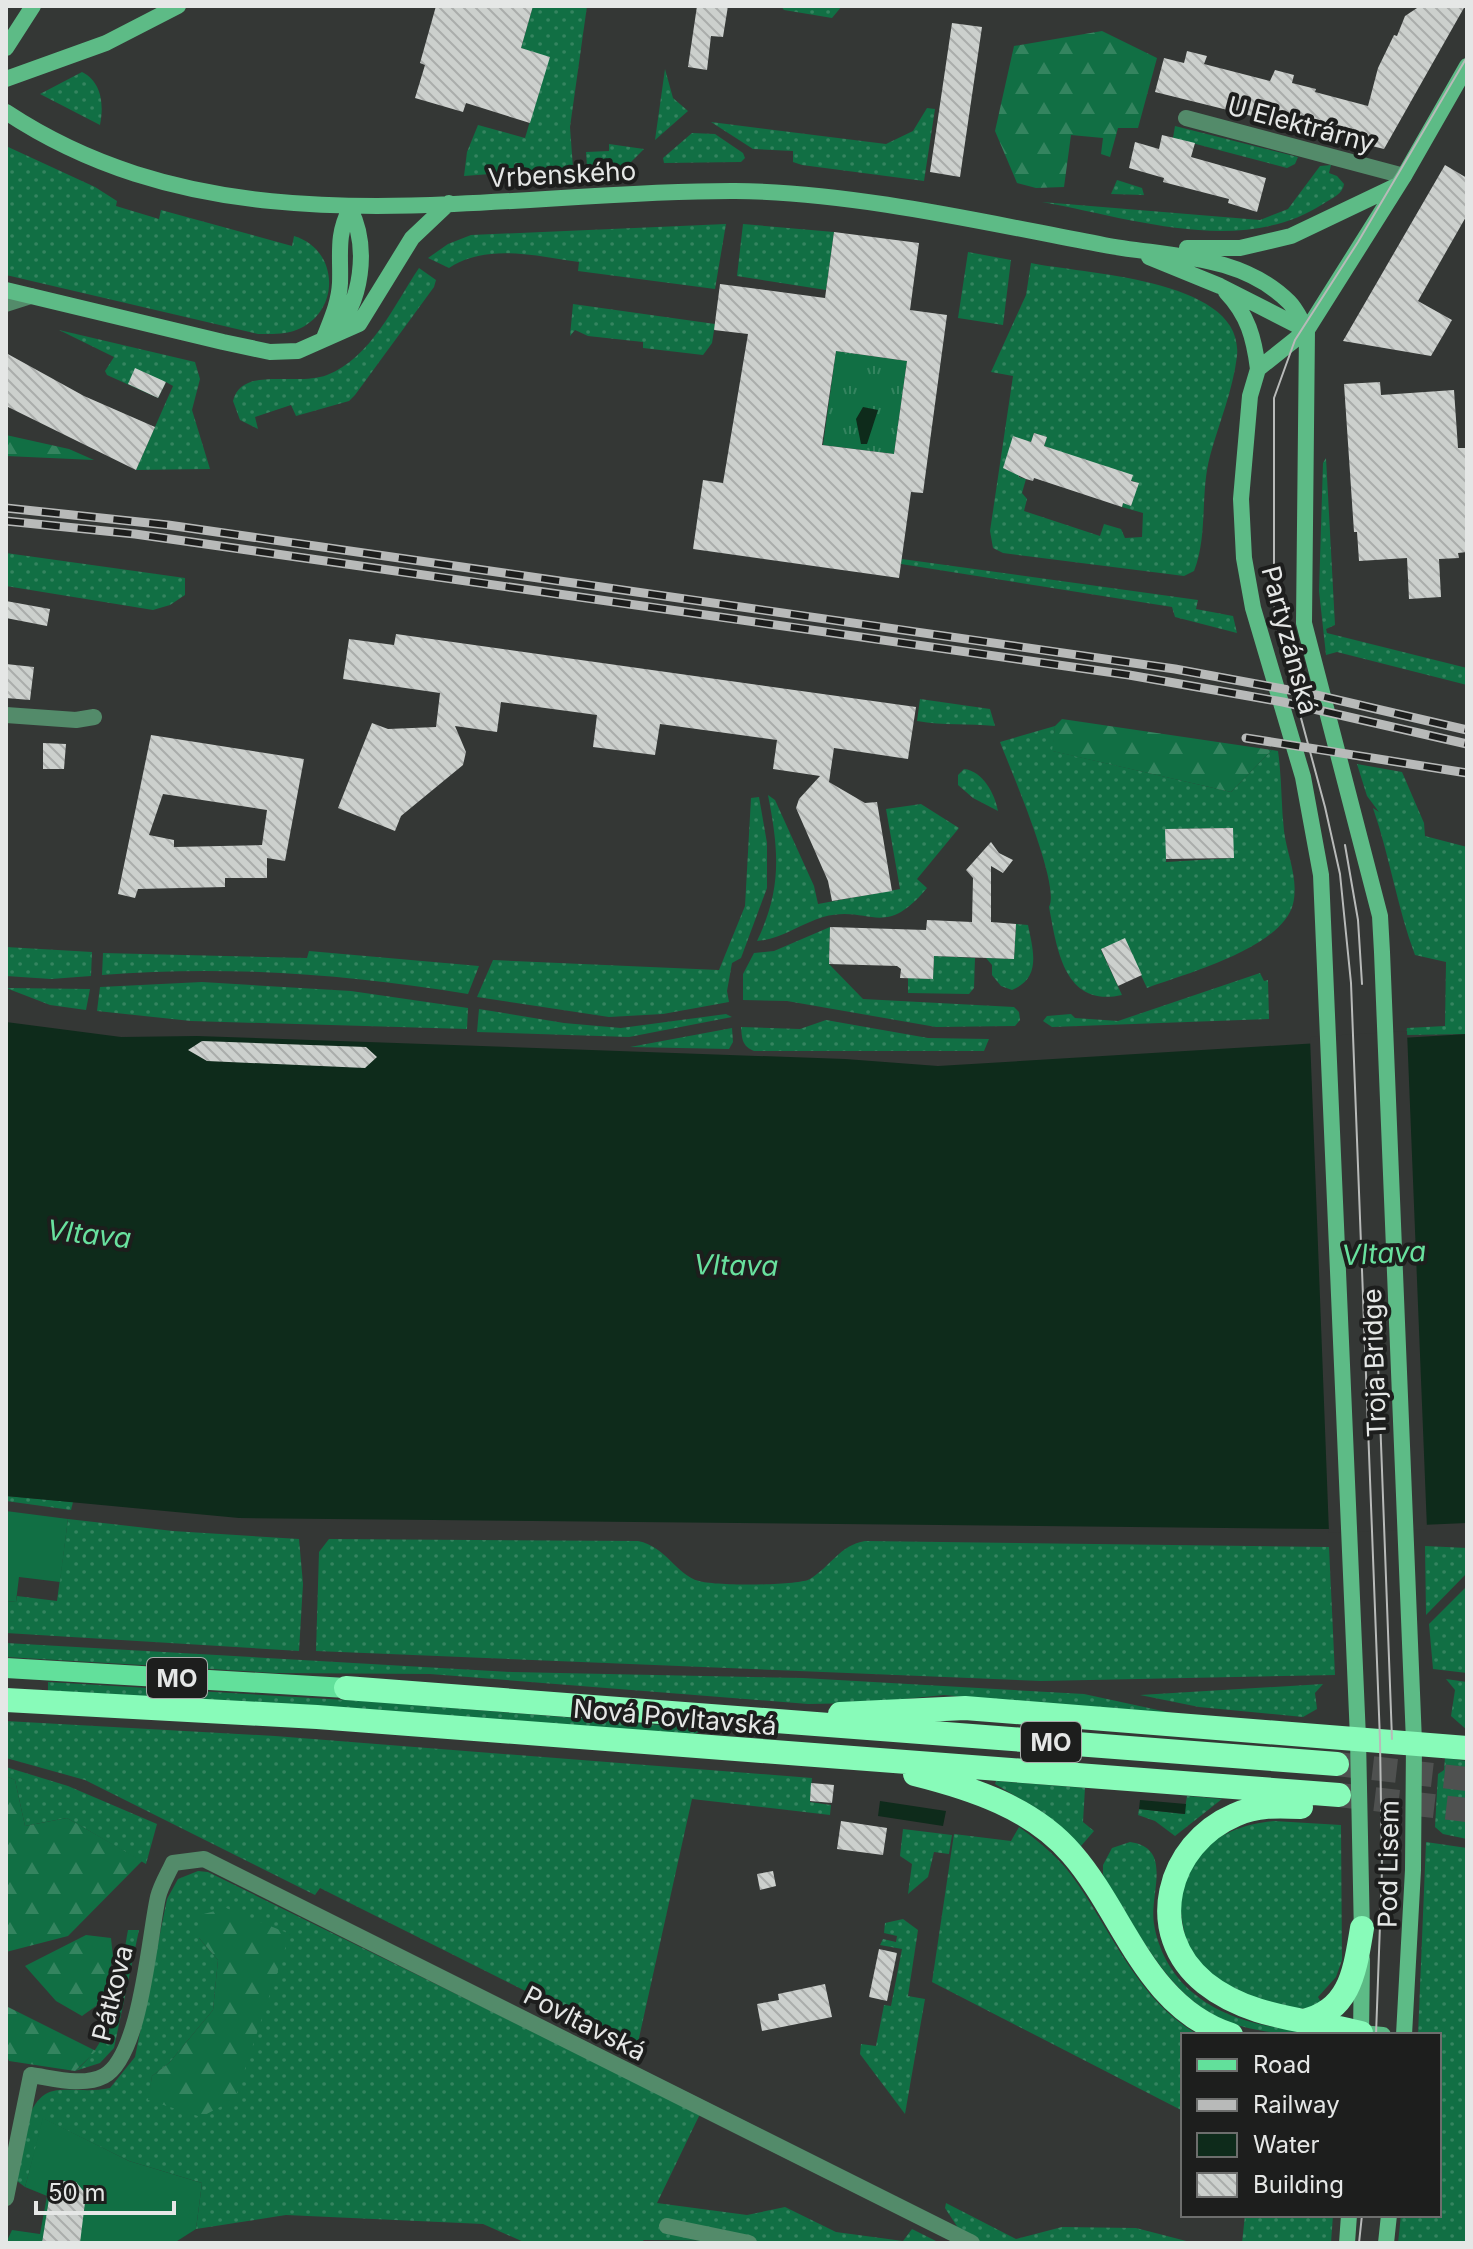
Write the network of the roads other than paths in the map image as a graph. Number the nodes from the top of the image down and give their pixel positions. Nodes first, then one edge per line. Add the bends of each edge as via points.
1 (33, 6) edge
2 (172, 10) edge
3 (6, 48) edge
4 (1467, 66) edge
5 (6, 79) edge
6 (6, 112) edge
7 (1186, 118) dead end
8 (1402, 180) junction
9 (449, 203) junction
10 (350, 209) junction
11 (1133, 250) junction
12 (6, 283) edge
13 (1220, 286) junction
14 (6, 290) edge
15 (31, 296) junction
16 (6, 304) edge
17 (1307, 330) junction
18 (322, 343) junction
19 (1258, 369) junction
20 (6, 715) edge
21 (94, 717) dead end
22 (1383, 981) joint
23 (1328, 983) joint
24 (6, 1668) edge
25 (346, 1688) joint
26 (1411, 1694) joint
27 (1357, 1696) joint
28 (6, 1700) edge
29 (766, 1721) junction
30 (1358, 1738) junction
31 (1414, 1742) junction
32 (1467, 1748) edge
33 (848, 1758) junction
34 (1337, 1764) tunnel mouth
35 (173, 1863) joint
36 (1362, 1928) junction
37 (1303, 2021) junction
38 (1226, 2033) edge
39 (1364, 2033) edge
40 (1369, 2033) edge
41 (1404, 2033) edge
42 (6, 2198) edge
43 (1349, 2217) edge
44 (1389, 2217) edge
45 (667, 2226) dead end
46 (749, 2243) edge
47 (972, 2243) edge
48 (1347, 2243) edge
49 (1386, 2243) edge

1 - 3 main road
2 - 5 main road via 106,43
4 - 8 main road
6 - 10 main road, Vrbenského via 66,147 168,183 257,202
7 - 8 street, U Elektrárny
8 - 11 main road, Vrbenského via 1291,236 1240,248
8 - 17 main road
9 - 10 main road, Vrbenského
9 - 11 main road, Vrbenského via 668,192 792,194
9 - 18 main road via 412,238 359,324
10 - 18 main road via 338,247 338,298
11 - 13 main road, Vrbenského
11 - 17 main road, Vrbenského via 1200,258 1246,273 1290,302
12 - 15 main road
13 - 17 main road, Vrbenského
13 - 19 main road, Vrbenského via 1247,321
14 - 15 main road
15 - 16 street
15 - 18 main road via 270,352
17 - 19 main road
17 - 22 main road, Partyzánská via 1304,623 1380,916
19 - 23 main road, Partyzánská via 1250,396 1241,499 1244,558 1315,836
20 - 21 street
22 - 26 main road, Troja Bridge
23 - 27 main road, Troja Bridge
24 - 25 main road, Nová Povltavská / MO
25 - 29 highway, Nová Povltavská / MO
26 - 31 main road, Pod Lisem
27 - 30 main road, Pod Lisem
28 - 33 highway, Nová Povltavská / MO via 317,1717
29 - 30 highway via 965,1708
29 - 34 highway, Nová Povltavská / MO
30 - 31 highway
30 - 36 main road, Pod Lisem
31 - 32 highway
31 - 41 main road, Pod Lisem
33 - 37 highway, Nová Povltavská / MO via 1339,1802 1236,1814 1193,1843 1169,1890 1171,1931 1179,1952 1204,1982 1241,2006
33 - 38 highway via 972,1790 1034,1821 1088,1874 1164,1991 1201,2022
35 - 42 street, Pátkova via 159,1893 133,2028 122,2056 111,2070 93,2079 31,2075
35 - 47 street, Povltavská via 204,1859
36 - 37 highway via 1354,1977 1345,1995 1325,2014
36 - 40 main road, Pod Lisem
37 - 39 highway
43 - 48 main road
44 - 49 main road
45 - 46 street

